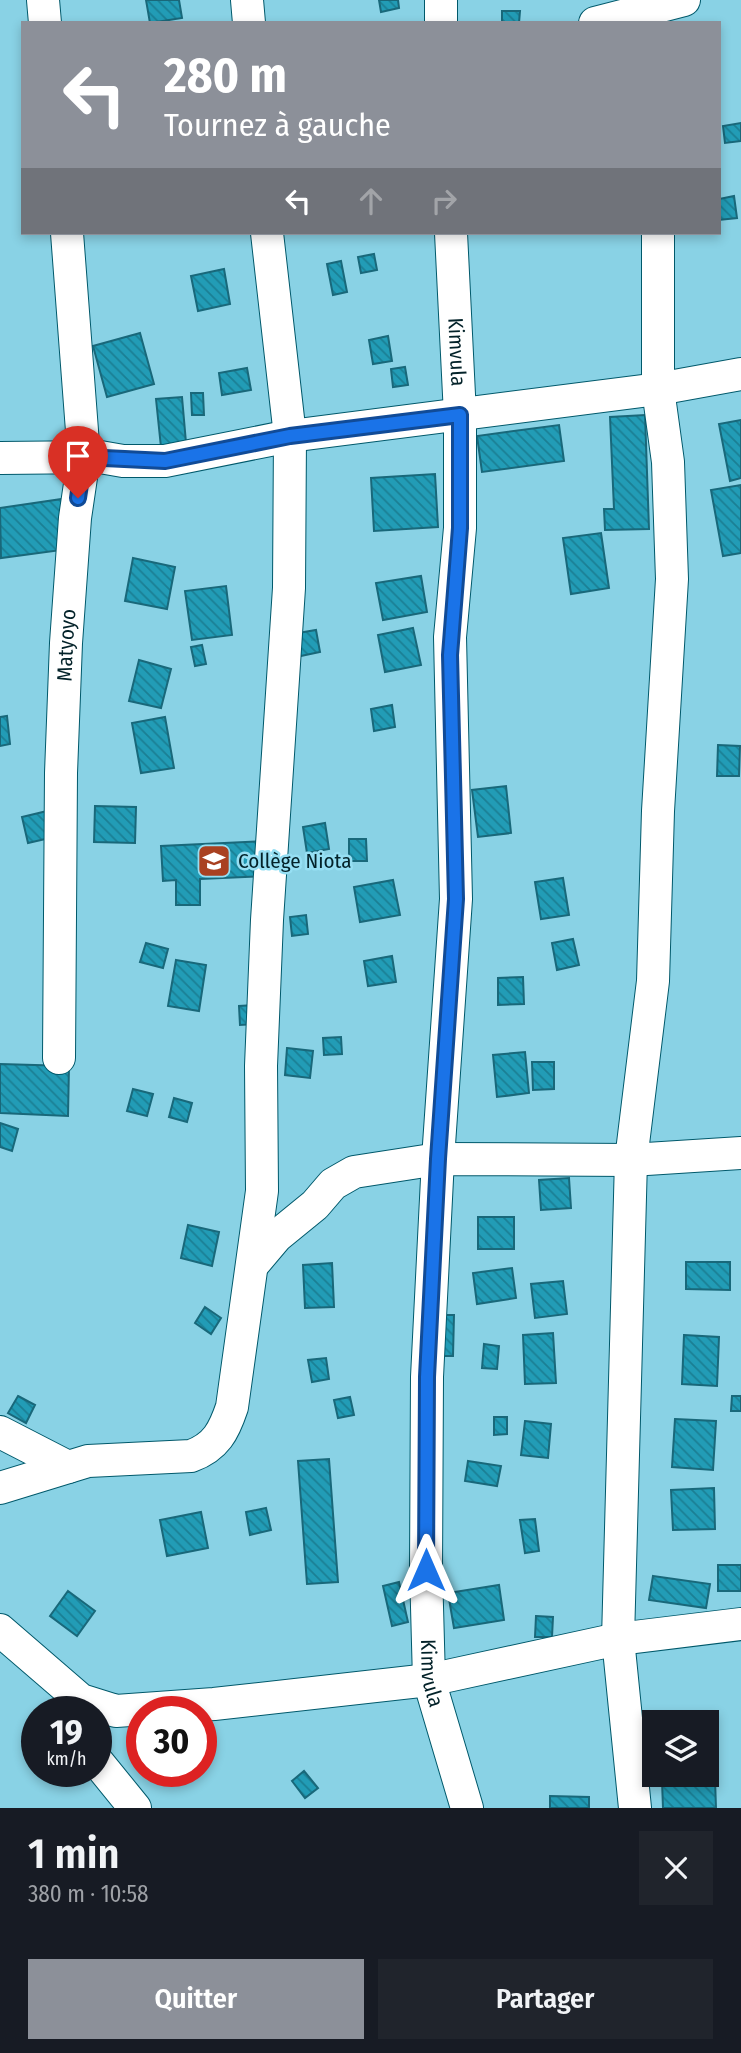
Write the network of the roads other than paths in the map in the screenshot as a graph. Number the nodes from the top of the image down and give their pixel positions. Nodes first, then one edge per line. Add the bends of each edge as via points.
1 (43, 0) edge
2 (247, 0) edge
3 (441, 0) edge
4 (684, 0) edge
5 (652, 10) edge
6 (45, 21) edge
7 (248, 21) edge
8 (441, 21) edge
9 (604, 21) edge
10 (66, 235) edge
11 (267, 235) edge
12 (451, 235) edge
13 (658, 235) edge
14 (741, 373) edge
15 (658, 389) junction
16 (460, 415) junction
17 (290, 436) junction
18 (84, 457) junction
19 (0, 458) edge
20 (59, 1058) dead end
21 (741, 1153) edge
22 (438, 1159) junction
23 (631, 1160) junction
24 (255, 1262) junction
25 (0, 1432) edge
26 (68, 1467) junction
27 (0, 1488) edge
28 (741, 1624) edge
29 (0, 1630) edge
30 (618, 1639) junction
31 (429, 1680) junction
32 (64, 1696) edge
33 (112, 1710) edge
34 (112, 1780) edge
35 (135, 1808) edge
36 (467, 1808) edge
37 (635, 1808) edge

1 - 6 street
2 - 7 street
3 - 8 street
4 - 5 street
5 - 9 street
10 - 18 street, Matyoyo
11 - 17 street
12 - 16 street, Kimvula
13 - 15 street
14 - 15 street
15 - 16 street
15 - 23 street via 668,462 672,579 653,981
16 - 17 street
16 - 22 street, Kimvula via 460,528 450,637 456,899
17 - 18 street via 165,461
17 - 24 street via 289,588 267,920 262,1191
18 - 19 street
18 - 20 street, Matyoyo via 66,643
21 - 23 street
22 - 23 street
22 - 24 street via 343,1177
22 - 31 street, Kimvula via 427,1377
23 - 30 street
24 - 26 street via 232,1407 223,1432 191,1455 88,1461
25 - 26 street
26 - 27 street
28 - 30 street
29 - 32 street
30 - 31 street
30 - 37 street
31 - 33 street via 214,1704
31 - 36 street, Kimvula
34 - 35 street

